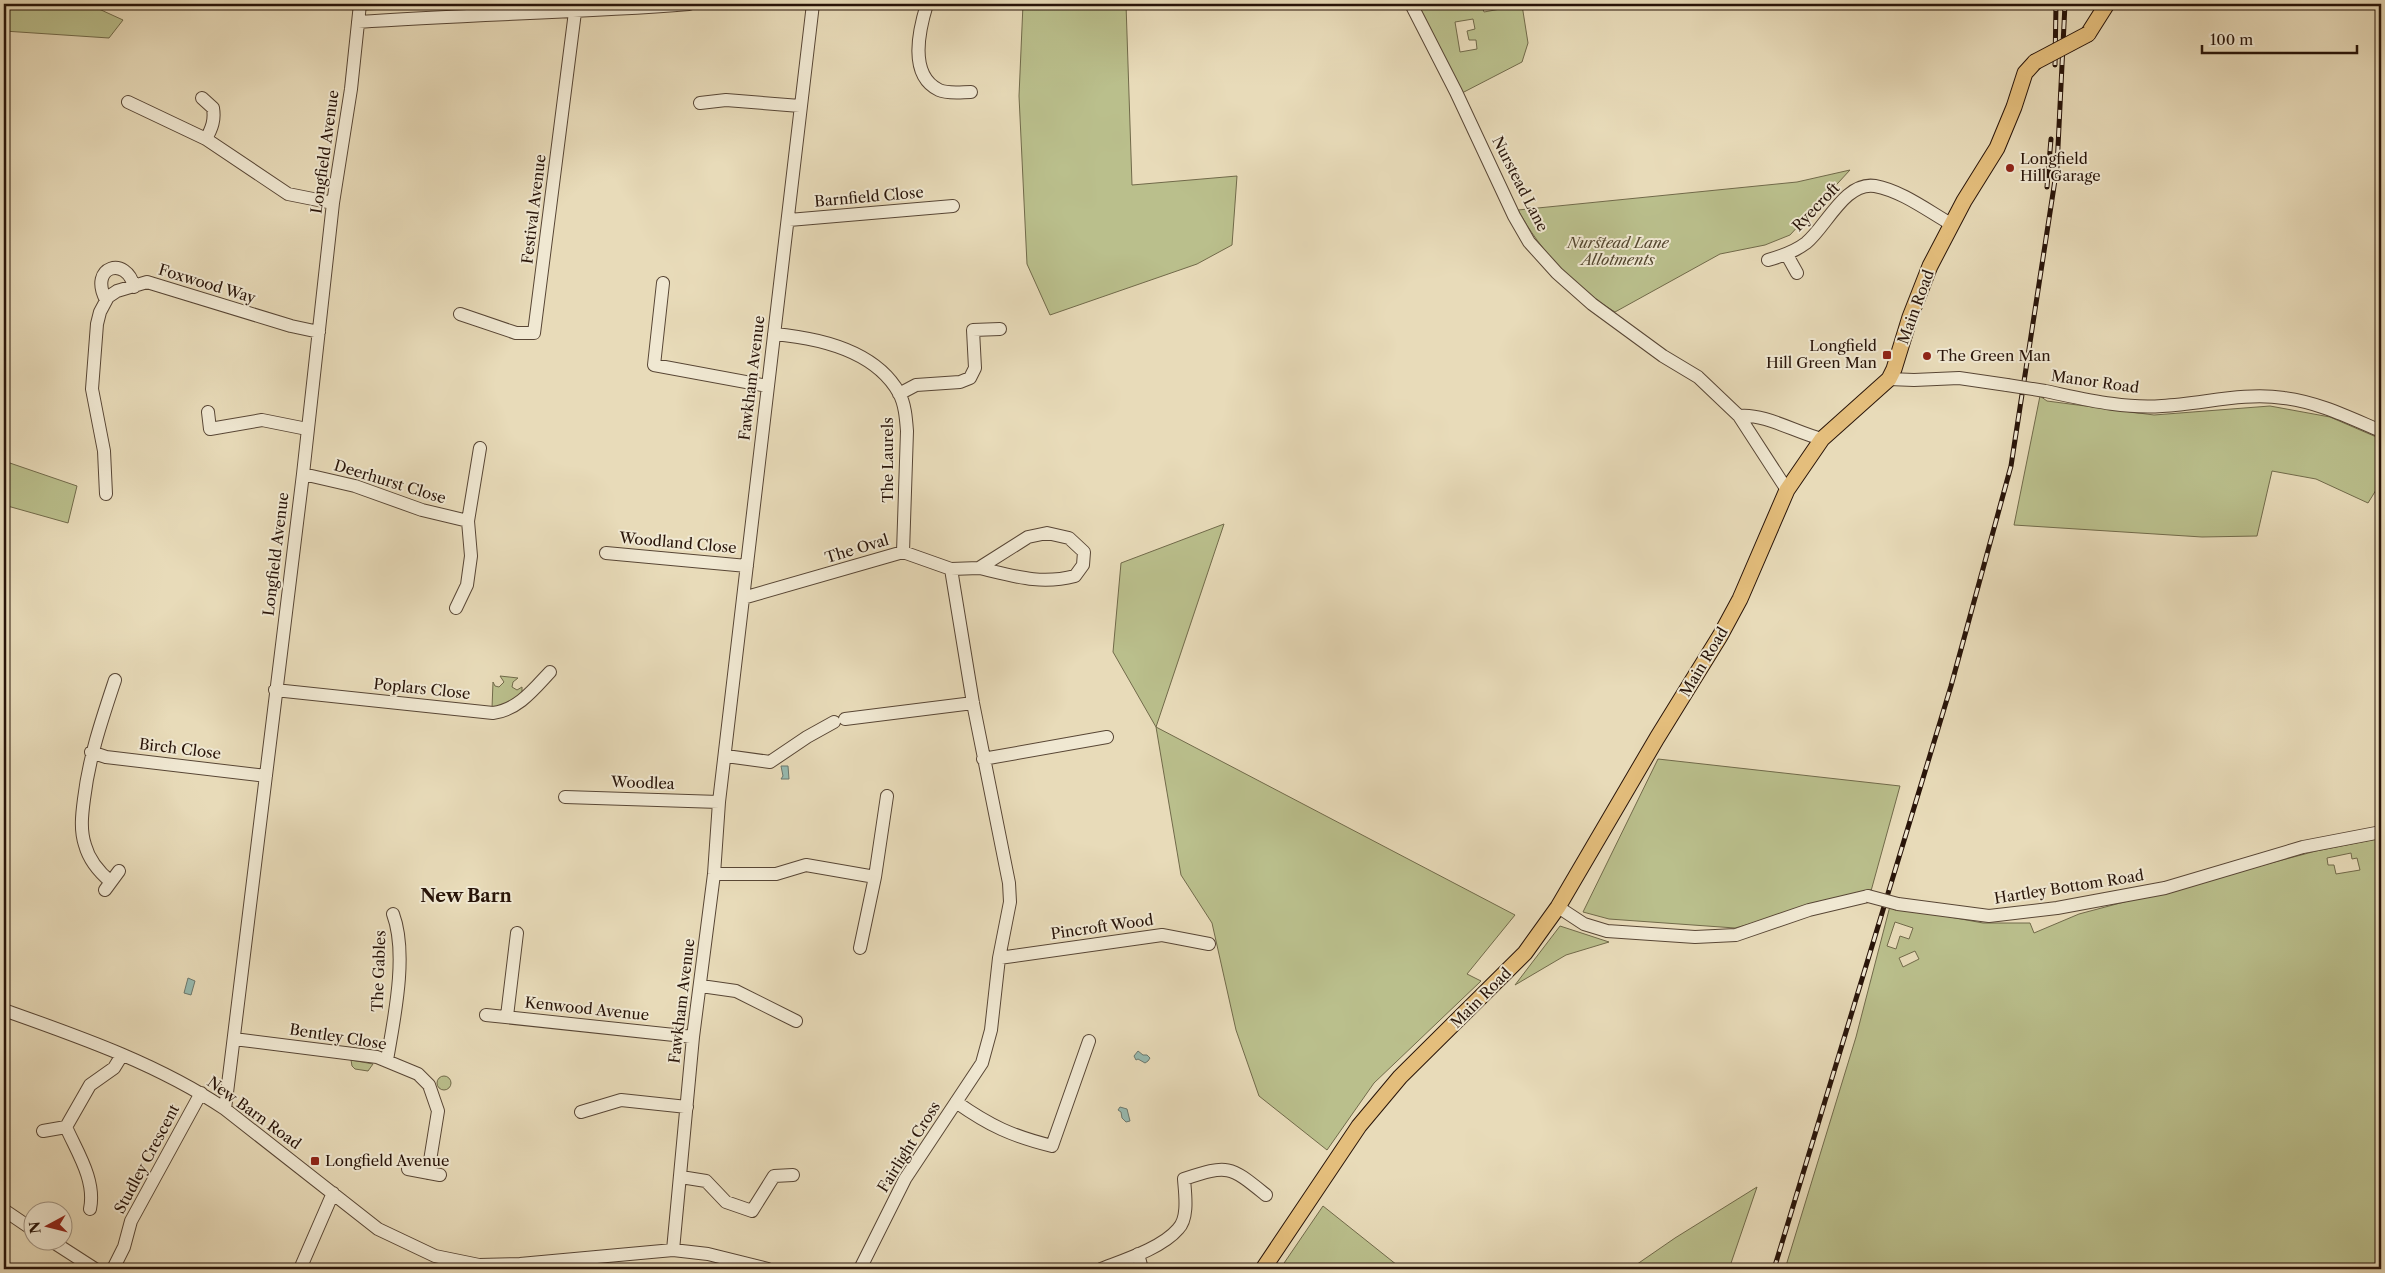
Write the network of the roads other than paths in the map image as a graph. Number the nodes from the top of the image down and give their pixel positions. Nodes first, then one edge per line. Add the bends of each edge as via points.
1 (360, 4) edge
2 (689, 4) edge
3 (812, 4) edge
4 (927, 4) edge
5 (1411, 4) edge
6 (2107, 4) edge
7 (574, 12) junction
8 (358, 22) junction
9 (971, 92) dead end
10 (202, 98) dead end
11 (128, 102) dead end
12 (700, 102) dead end
13 (800, 106) junction
14 (206, 139) junction
15 (333, 203) junction
16 (953, 206) dead end
17 (789, 220) junction
18 (1951, 224) junction
19 (1787, 255) junction
20 (1768, 260) dead end
21 (1797, 273) dead end
22 (664, 282) dead end
23 (134, 288) junction
24 (106, 300) junction
25 (460, 314) dead end
26 (1000, 329) dead end
27 (319, 332) junction
28 (774, 334) junction
29 (1889, 379) junction
30 (767, 386) junction
31 (899, 394) junction
32 (208, 412) dead end
33 (1739, 416) junction
34 (307, 430) junction
35 (2381, 431) edge
36 (1822, 439) junction
37 (480, 448) dead end
38 (303, 474) junction
39 (1787, 490) junction
40 (106, 494) dead end
41 (468, 521) junction
42 (903, 552) junction
43 (606, 553) dead end
44 (747, 566) junction
45 (980, 568) junction
46 (951, 569) junction
47 (743, 598) junction
48 (456, 608) dead end
49 (550, 672) dead end
50 (115, 680) dead end
51 (275, 690) junction
52 (972, 703) junction
53 (1107, 737) dead end
54 (91, 752) junction
55 (726, 756) junction
56 (983, 759) junction
57 (266, 776) junction
58 (887, 796) dead end
59 (565, 797) dead end
60 (719, 802) junction
61 (2381, 832) edge
62 (119, 871) dead end
63 (714, 874) junction
64 (875, 877) junction
65 (1558, 907) junction
66 (394, 914) dead end
67 (517, 933) dead end
68 (1209, 944) dead end
69 (860, 948) dead end
70 (999, 958) junction
71 (701, 986) junction
72 (4, 1010) edge
73 (486, 1015) dead end
74 (507, 1016) junction
75 (796, 1022) dead end
76 (693, 1037) junction
77 (234, 1039) junction
78 (1089, 1041) dead end
79 (122, 1055) junction
80 (386, 1060) junction
81 (201, 1093) junction
82 (956, 1102) junction
83 (687, 1107) junction
84 (225, 1109) junction
85 (581, 1112) dead end
86 (66, 1127) junction
87 (43, 1131) dead end
88 (408, 1169) dead end
89 (793, 1176) dead end
90 (681, 1177) junction
91 (333, 1193) junction
92 (1266, 1195) dead end
93 (90, 1209) dead end
94 (4, 1210) edge
95 (22, 1222) edge
96 (66, 1250) edge
97 (674, 1250) junction
98 (1138, 1254) junction
99 (479, 1267) edge
100 (95, 1269) edge
101 (112, 1269) edge
102 (300, 1269) edge
103 (768, 1269) edge
104 (860, 1269) edge
105 (1101, 1269) edge
106 (1142, 1269) edge
107 (1263, 1269) edge

1 - 8 street, Longfield Avenue
2 - 7 street
3 - 13 street, Fawkham Avenue
4 - 9 street via 920,26 919,65 928,82 940,91
5 - 33 street, Nurstead Lane via 1514,216 1530,242 1557,273 1592,304 1663,356 1698,377
6 - 18 main road, Main Road, bridge via 2088,34 2035,62 2025,73 1997,148
7 - 8 street via 454,15
7 - 25 street, Festival Avenue via 534,333 516,333
8 - 15 street, Longfield Avenue
10 - 14 street via 217,105
11 - 14 street
12 - 13 street via 726,100
13 - 17 street, Fawkham Avenue
14 - 15 street via 288,194
15 - 27 street, Longfield Avenue
16 - 17 street, Barnfield Close
17 - 28 street, Fawkham Avenue
18 - 19 street, Ryecroft via 1896,194 1874,186 1847,195 1808,241
18 - 29 main road, Main Road via 1923,283
19 - 20 street, Ryecroft
19 - 21 street
22 - 30 street via 654,365
23 - 24 street, Foxwood Way via 117,291
23 - 24 street via 123,269 108,269 101,282
23 - 27 street, Foxwood Way via 150,283
24 - 40 street via 97,324 92,389 104,451
26 - 31 street via 967,331 975,368 970,378 960,382 916,385
27 - 34 street, Longfield Avenue
28 - 30 street, Fawkham Avenue
28 - 31 street, The Laurels via 819,340 855,354 886,377
29 - 35 street, Manor Road, bridge via 1959,378 2119,405 2162,406 2265,396 2286,398 2322,407
29 - 36 main road, Main Road
30 - 44 street, Fawkham Avenue
31 - 42 street, The Laurels via 907,431
32 - 34 street via 210,428 262,420
33 - 36 street via 1751,415
33 - 39 street, Nurstead Lane
34 - 38 street, Longfield Avenue
36 - 39 main road, Main Road
37 - 41 street
38 - 41 street, Deerhurst Close via 355,486 422,510
38 - 51 street, Longfield Avenue
39 - 65 main road, Main Road via 1720,636
41 - 48 street via 471,556 466,585
42 - 46 street, The Oval
42 - 47 street, The Oval
43 - 44 street, Woodland Close
44 - 47 street, Fawkham Avenue
45 - 45 street, The Oval via 1028,537 1048,534 1069,538 1084,552 1083,565 1075,576 1056,581 1035,581
45 - 46 street, The Oval
46 - 52 street
47 - 55 street, Fawkham Avenue
49 - 51 street, Poplars Close via 517,704 493,713
50 - 54 street
51 - 57 street, Longfield Avenue
52 - 55 street via 839,721 807,737 770,762
52 - 56 street
53 - 56 street
54 - 57 street, Birch Close
54 - 62 street via 83,837 108,886
55 - 60 street, Fawkham Avenue
56 - 70 street via 1009,884 1010,902
57 - 77 street, Longfield Avenue
58 - 64 street
59 - 60 street, Woodlea
60 - 63 street, Fawkham Avenue
61 - 65 street, Hartley Bottom Road, bridge via 2304,847 2164,888 2056,908 1989,916 1898,904 1868,896 1809,910 1736,935 1695,936 1606,931 1584,924
63 - 64 street via 776,874 806,865
63 - 71 street, Fawkham Avenue
64 - 69 street
65 - 107 main road, Main Road via 1525,953 1400,1077 1359,1126
66 - 80 street, The Gables via 398,930 398,977
67 - 74 street, Kenwood Avenue
68 - 70 street, Pincroft Wood via 1162,935
70 - 82 street via 990,1030 982,1063
71 - 75 street via 736,991
71 - 76 street, Fawkham Avenue
72 - 79 street, New Barn Road
73 - 74 street, Kenwood Avenue
74 - 76 street, Kenwood Avenue
76 - 83 street, Fawkham Avenue
77 - 80 street, Bentley Close
77 - 84 street, Longfield Avenue
78 - 82 street, Fairlight Cross via 1052,1146 1019,1138 993,1127
79 - 81 street, New Barn Road
79 - 86 street via 114,1068 90,1085
80 - 88 street, Bentley Close via 422,1077 435,1098 439,1113 434,1174
81 - 84 street, New Barn Road
81 - 101 street, Studley Crescent via 131,1221 124,1247
82 - 104 street, Fairlight Cross via 905,1179
83 - 85 street via 621,1100
83 - 90 street, Fawkham Avenue
84 - 91 street, New Barn Road
86 - 87 street
86 - 93 street via 91,1184
89 - 90 street via 774,1176 752,1210 726,1202 706,1181
90 - 97 street, Fawkham Avenue
91 - 99 street, New Barn Road via 378,1229 435,1256
91 - 102 street
92 - 98 street via 1236,1171 1210,1170 1184,1179 1184,1213 1179,1229
94 - 95 street
96 - 100 street
97 - 99 street, New Barn Road
97 - 103 street, New Barn Road via 708,1254
98 - 105 street
98 - 106 street

